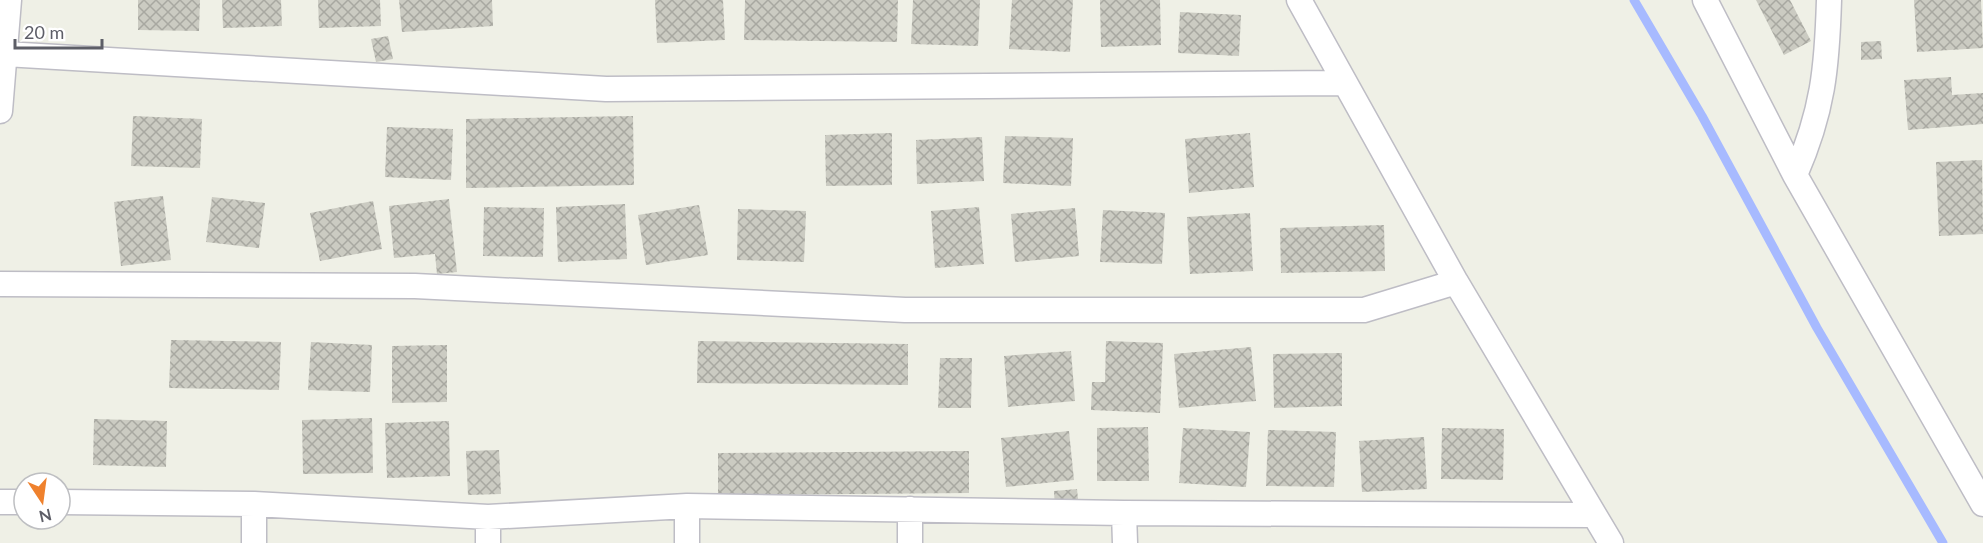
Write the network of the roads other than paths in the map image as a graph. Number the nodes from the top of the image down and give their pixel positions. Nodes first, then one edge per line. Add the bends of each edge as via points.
1 (9, 0) edge
2 (1299, 0) edge
3 (1705, 0) edge
4 (1829, 0) edge
5 (5, 54) junction
6 (1345, 83) junction
7 (0, 111) edge
8 (1795, 174) junction
9 (1456, 282) junction
10 (0, 284) edge
11 (72, 502) edge
12 (254, 504) junction
13 (1983, 504) edge
14 (687, 506) junction
15 (910, 509) junction
16 (1124, 513) junction
17 (1593, 515) junction
18 (488, 517) junction
19 (254, 543) edge
20 (488, 543) edge
21 (687, 543) edge
22 (910, 543) edge
23 (1125, 543) edge
24 (1611, 543) edge

1 - 5 street
2 - 6 street
3 - 8 street
4 - 8 street via 1827,68 1813,135
5 - 6 street via 606,89
5 - 7 street
6 - 9 street
8 - 13 street
9 - 10 street via 1364,310 905,310 415,286
9 - 17 street
11 - 12 street
12 - 18 street
12 - 19 street
14 - 15 street
14 - 18 street
14 - 21 street
15 - 16 street
15 - 22 street
16 - 17 street
16 - 23 street
17 - 24 street
18 - 20 street

